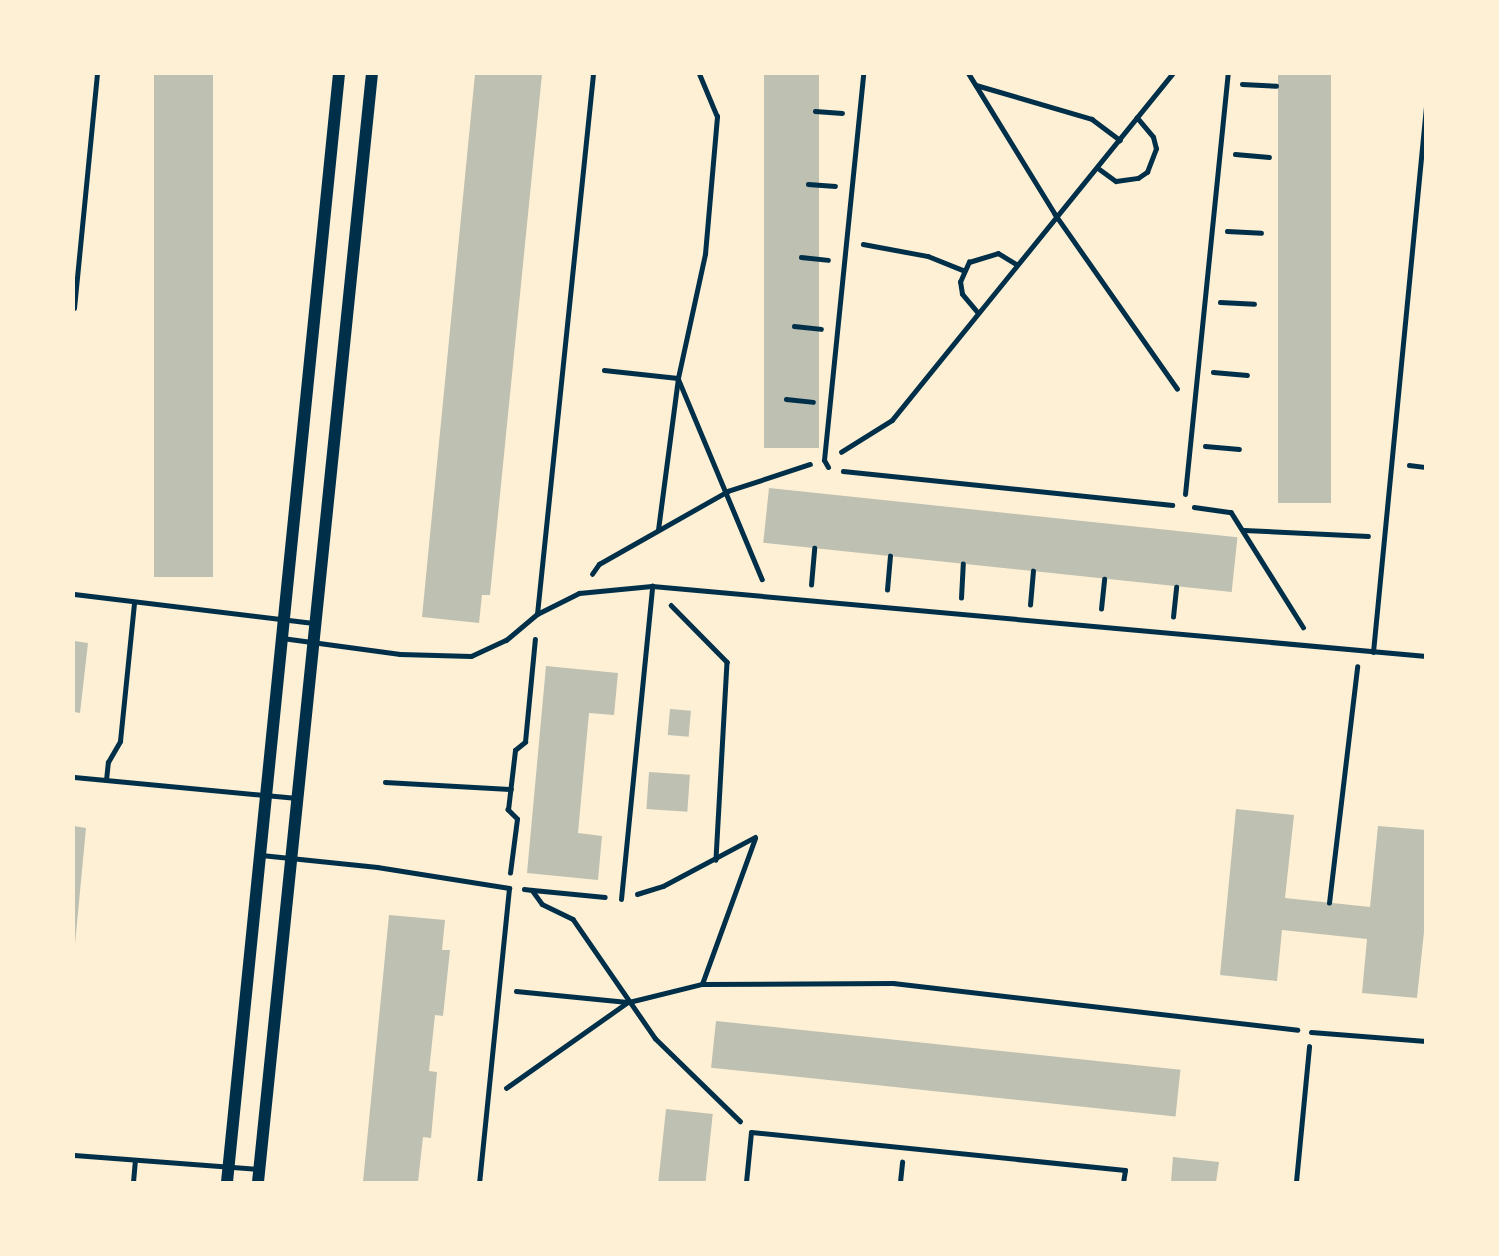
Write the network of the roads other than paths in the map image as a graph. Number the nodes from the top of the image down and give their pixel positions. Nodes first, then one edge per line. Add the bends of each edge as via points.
1 (97, 74) edge
2 (340, 74) edge
3 (372, 74) edge
4 (593, 74) edge
5 (863, 74) edge
6 (1228, 74) edge
7 (1426, 107) edge
8 (74, 308) edge
9 (828, 467) road end
10 (1185, 494) dead end
11 (652, 586) junction
12 (74, 594) edge
13 (134, 604) junction
14 (537, 614) junction
15 (284, 619) junction
16 (315, 623) junction
17 (282, 638) junction
18 (313, 641) junction
19 (1373, 652) junction
20 (1426, 656) edge
21 (74, 777) edge
22 (106, 780) junction
23 (266, 794) junction
24 (298, 798) junction
25 (260, 855) junction
26 (291, 857) junction
27 (621, 899) road end
28 (1311, 1032) road end
29 (1426, 1041) edge
30 (74, 1155) edge
31 (135, 1161) junction
32 (229, 1166) junction
33 (260, 1169) junction
34 (133, 1182) edge
35 (227, 1182) edge
36 (258, 1182) edge
37 (479, 1182) edge
38 (746, 1182) edge
39 (1124, 1182) edge

1 - 8 lane
2 - 15 street
3 - 16 street
4 - 14 lane
5 - 9 lane via 824,460
6 - 10 lane
7 - 19 lane
11 - 14 lane via 579,593
11 - 19 lane
11 - 27 lane
12 - 13 lane
13 - 15 lane
13 - 22 lane via 120,741 108,762
14 - 18 lane via 506,640 471,656 400,654
15 - 16 lane
15 - 17 street
16 - 18 street
17 - 18 lane
17 - 23 street
18 - 24 street
19 - 20 lane
21 - 22 lane
22 - 23 lane
23 - 24 lane
23 - 25 street
24 - 26 street
25 - 26 lane
25 - 32 street
26 - 33 street
26 - 37 lane via 509,888
28 - 29 lane
30 - 31 lane
31 - 32 lane
31 - 34 lane
32 - 33 lane
32 - 35 street
33 - 36 street
38 - 39 lane via 751,1132 1125,1170

